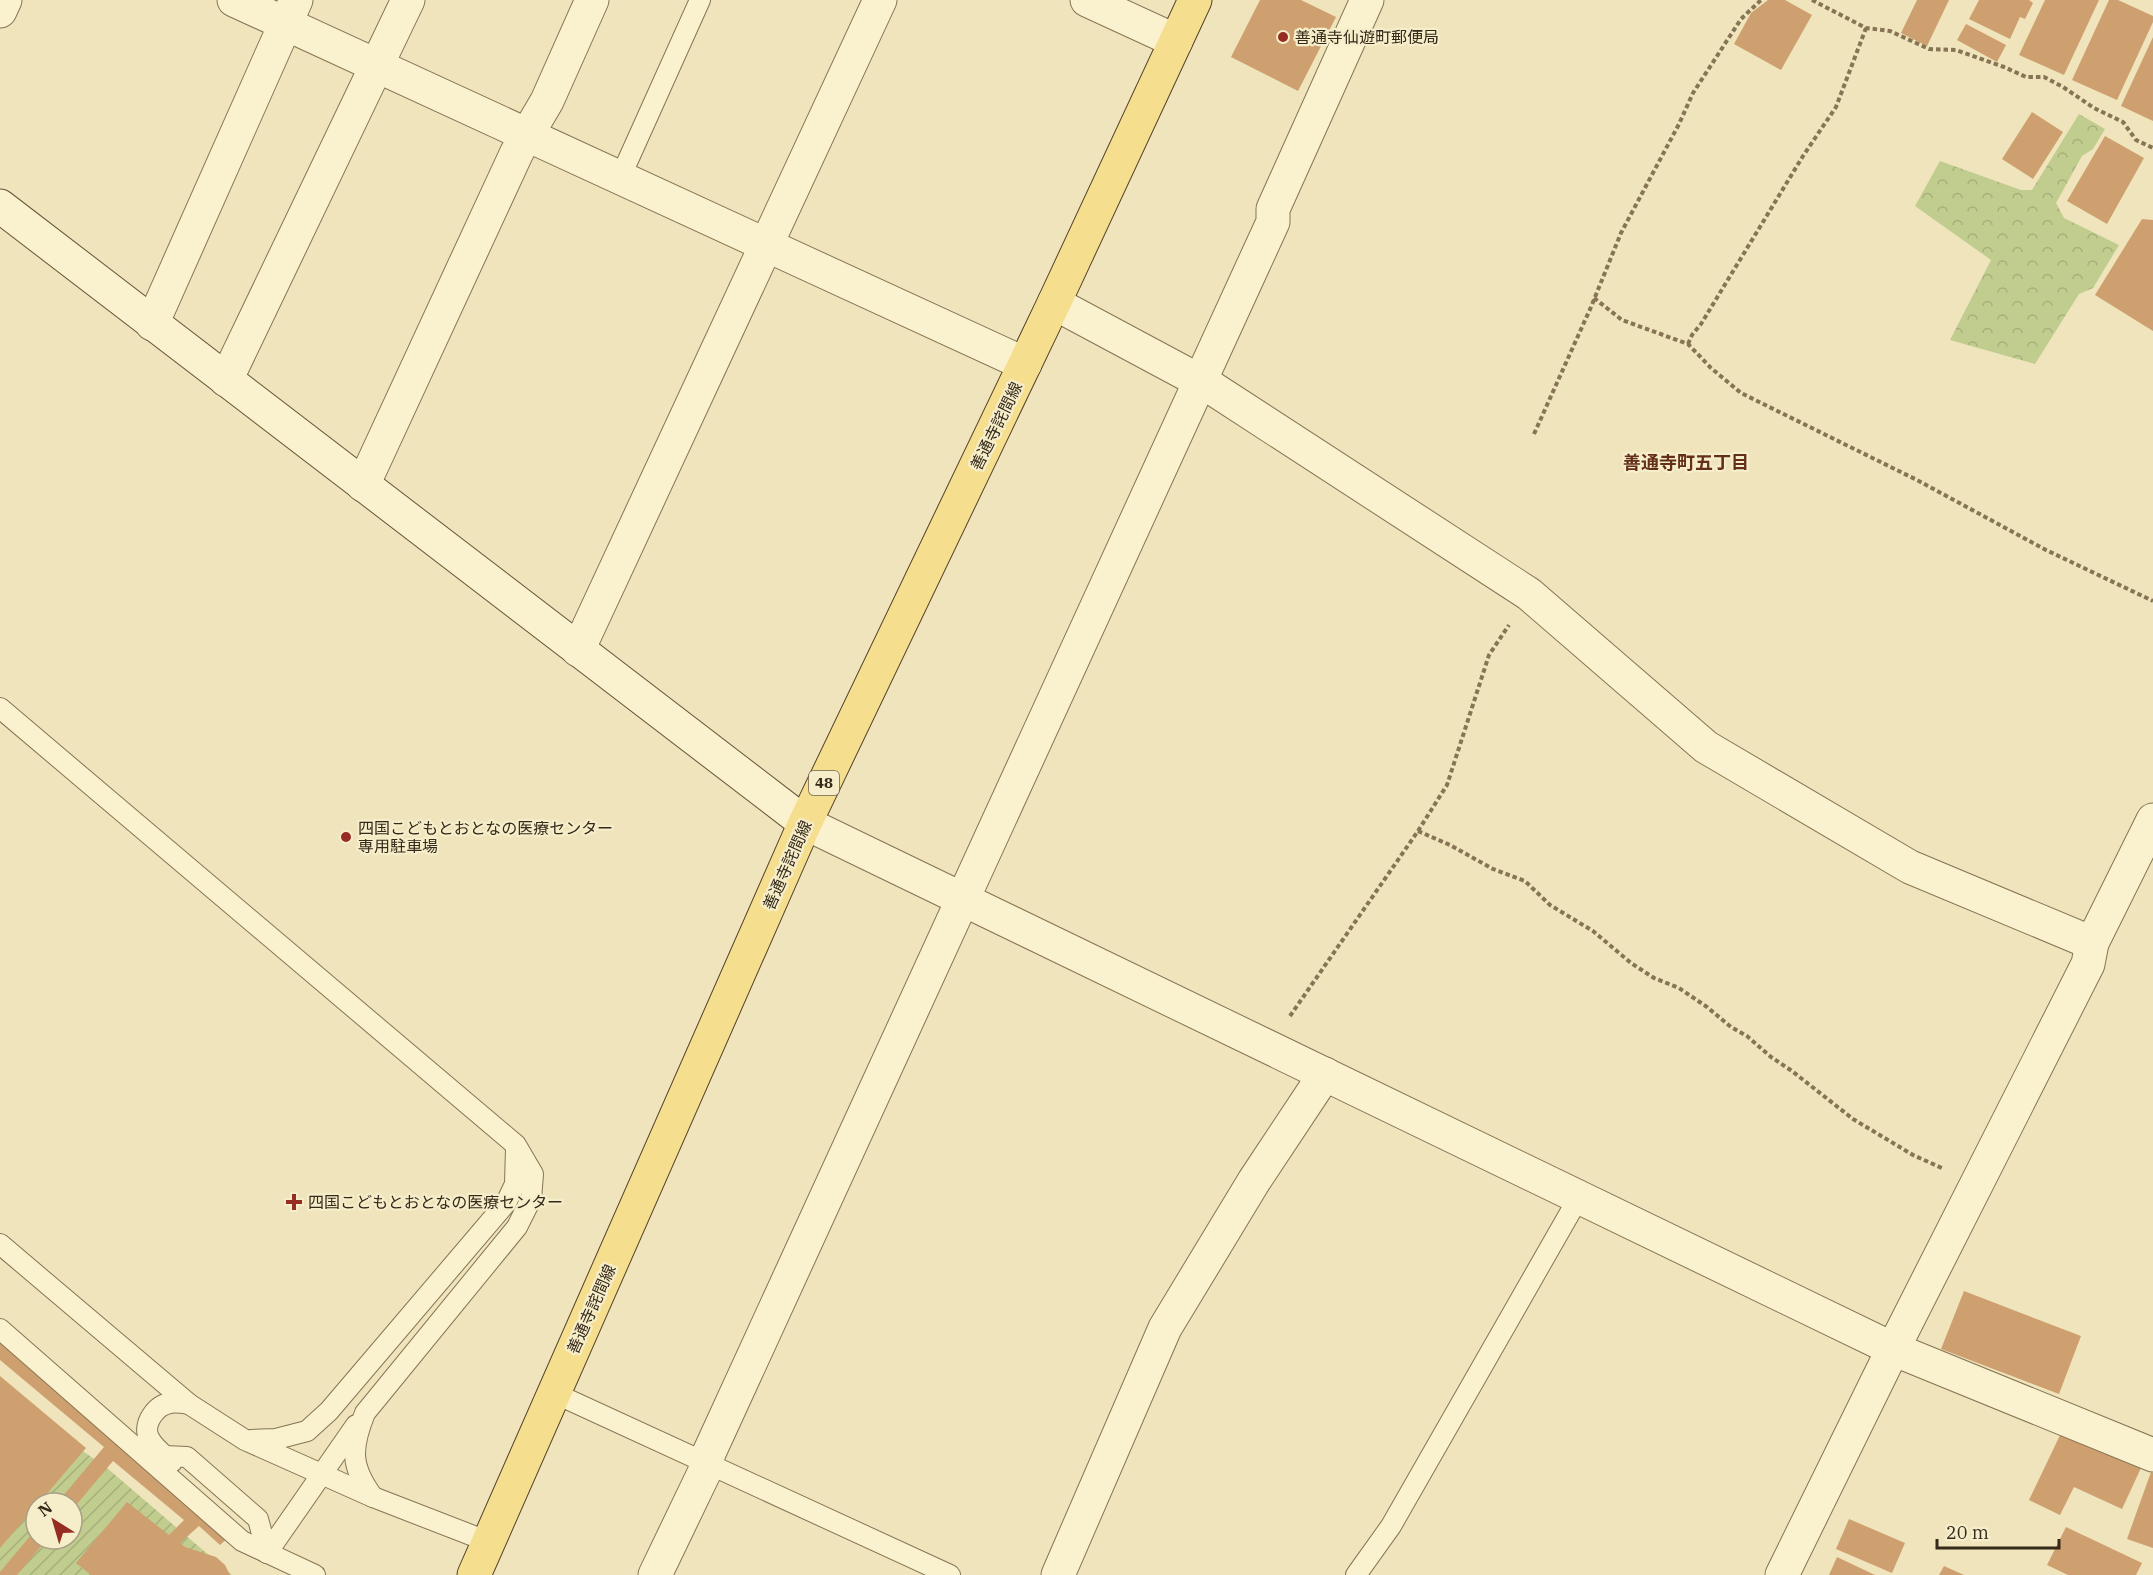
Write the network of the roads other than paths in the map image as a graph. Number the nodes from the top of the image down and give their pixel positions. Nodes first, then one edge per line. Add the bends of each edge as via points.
1 (5, 0) edge
2 (234, 0) edge
3 (408, 0) edge
4 (592, 0) edge
5 (700, 0) edge
6 (880, 0) edge
7 (1088, 0) edge
8 (1195, 0) edge
9 (1367, 0) edge
10 (0, 11) edge
11 (291, 12) edge
12 (1176, 41) junction
13 (376, 66) junction
14 (527, 135) junction
15 (620, 178) junction
16 (0, 206) edge
17 (766, 245) junction
18 (1054, 303) junction
19 (152, 324) junction
20 (1025, 364) junction
21 (226, 380) junction
22 (1200, 382) junction
23 (363, 485) junction
24 (578, 650) junction
25 (0, 708) edge
26 (2153, 820) edge
27 (805, 823) junction
28 (964, 900) junction
29 (2092, 943) junction
30 (1325, 1074) junction
31 (516, 1145) junction
32 (1579, 1197) junction
33 (0, 1245) edge
34 (0, 1329) edge
35 (1893, 1349) junction
36 (554, 1392) junction
37 (189, 1404) junction
38 (365, 1413) junction
39 (244, 1440) junction
40 (2153, 1455) edge
41 (706, 1462) junction
42 (321, 1474) junction
43 (373, 1497) junction
44 (489, 1542) junction
45 (267, 1553) junction
46 (315, 1575) edge
47 (474, 1575) edge
48 (655, 1575) edge
49 (950, 1575) edge
50 (1058, 1575) edge
51 (1356, 1575) edge
52 (1782, 1575) edge

1 - 10 street
2 - 11 street
3 - 13 street
4 - 14 street via 547,101
5 - 15 lane
6 - 17 street
7 - 12 street
8 - 12 main road, 善通寺詫間線 / 48
9 - 22 street
11 - 13 street
11 - 19 street
12 - 18 main road, 善通寺詫間線 / 48
13 - 14 street
13 - 21 street
14 - 15 street
14 - 23 street
15 - 17 street
16 - 19 street
17 - 20 street
17 - 24 street
18 - 20 main road, 善通寺詫間線 / 48
18 - 22 street
19 - 21 street
20 - 27 main road, 善通寺詫間線 / 48
21 - 23 street
22 - 28 street
22 - 29 street via 1529,594 1706,747 1910,867
23 - 24 street
24 - 27 street
25 - 31 lane
26 - 29 street
27 - 28 street
27 - 36 main road, 善通寺詫間線 / 48
28 - 30 street
28 - 41 street
29 - 35 street via 2088,964
30 - 32 street
30 - 50 street via 1165,1328
31 - 38 lane via 533,1174 531,1199 517,1227
31 - 39 lane via 515,1184 506,1203 329,1410 307,1431 276,1439
32 - 35 street
32 - 51 lane via 1391,1526
33 - 37 lane
34 - 45 lane via 242,1541
35 - 40 street
35 - 52 street
36 - 41 lane
36 - 44 main road, 善通寺詫間線 / 48
37 - 39 lane
37 - 45 lane via 169,1403 155,1411 148,1422 147,1435 154,1447 250,1531
38 - 42 lane
38 - 43 lane via 354,1439 356,1464 361,1481
39 - 42 lane
41 - 48 street
41 - 49 lane
42 - 43 lane
42 - 45 lane
43 - 44 lane
44 - 47 main road, 善通寺詫間線 / 48
45 - 46 lane

